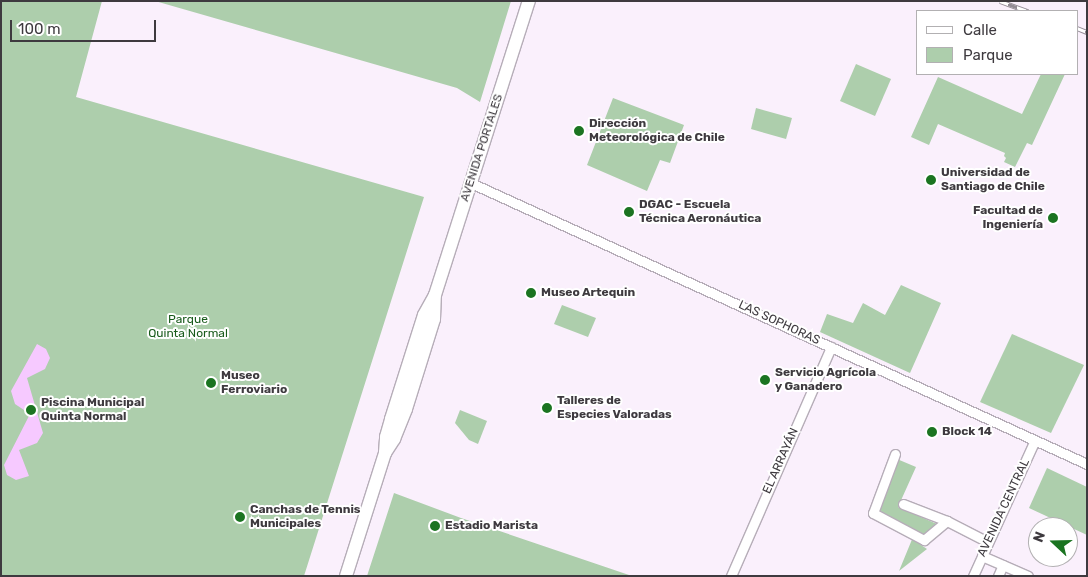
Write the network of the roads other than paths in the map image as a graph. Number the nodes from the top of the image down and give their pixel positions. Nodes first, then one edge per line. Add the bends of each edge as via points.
1 (529, 1) edge
2 (471, 183) junction
3 (831, 347) junction
4 (1036, 440) junction
5 (895, 454) dead end
6 (1087, 464) edge
7 (903, 504) dead end
8 (948, 521) junction
9 (988, 542) junction
10 (982, 556) junction
11 (1003, 565) junction
12 (346, 576) edge
13 (731, 576) edge
14 (973, 576) edge
15 (998, 576) edge
16 (1028, 576) edge

1 - 2 main road, AVENIDA PORTALES
2 - 3 street, LAS SOPHORAS
2 - 12 main road, AVENIDA PORTALES via 436,295 434,319 406,409 385,453
3 - 4 street, LAS SOPHORAS
3 - 13 street, EL ARRAYÁN
4 - 6 street, LAS SOPHORAS
4 - 9 street, AVENIDA CENTRAL
5 - 8 street via 873,513 924,540
7 - 8 street
8 - 9 street
9 - 10 street, AVENIDA CENTRAL
10 - 11 street
10 - 14 street, AVENIDA CENTRAL
11 - 15 street
11 - 16 street

